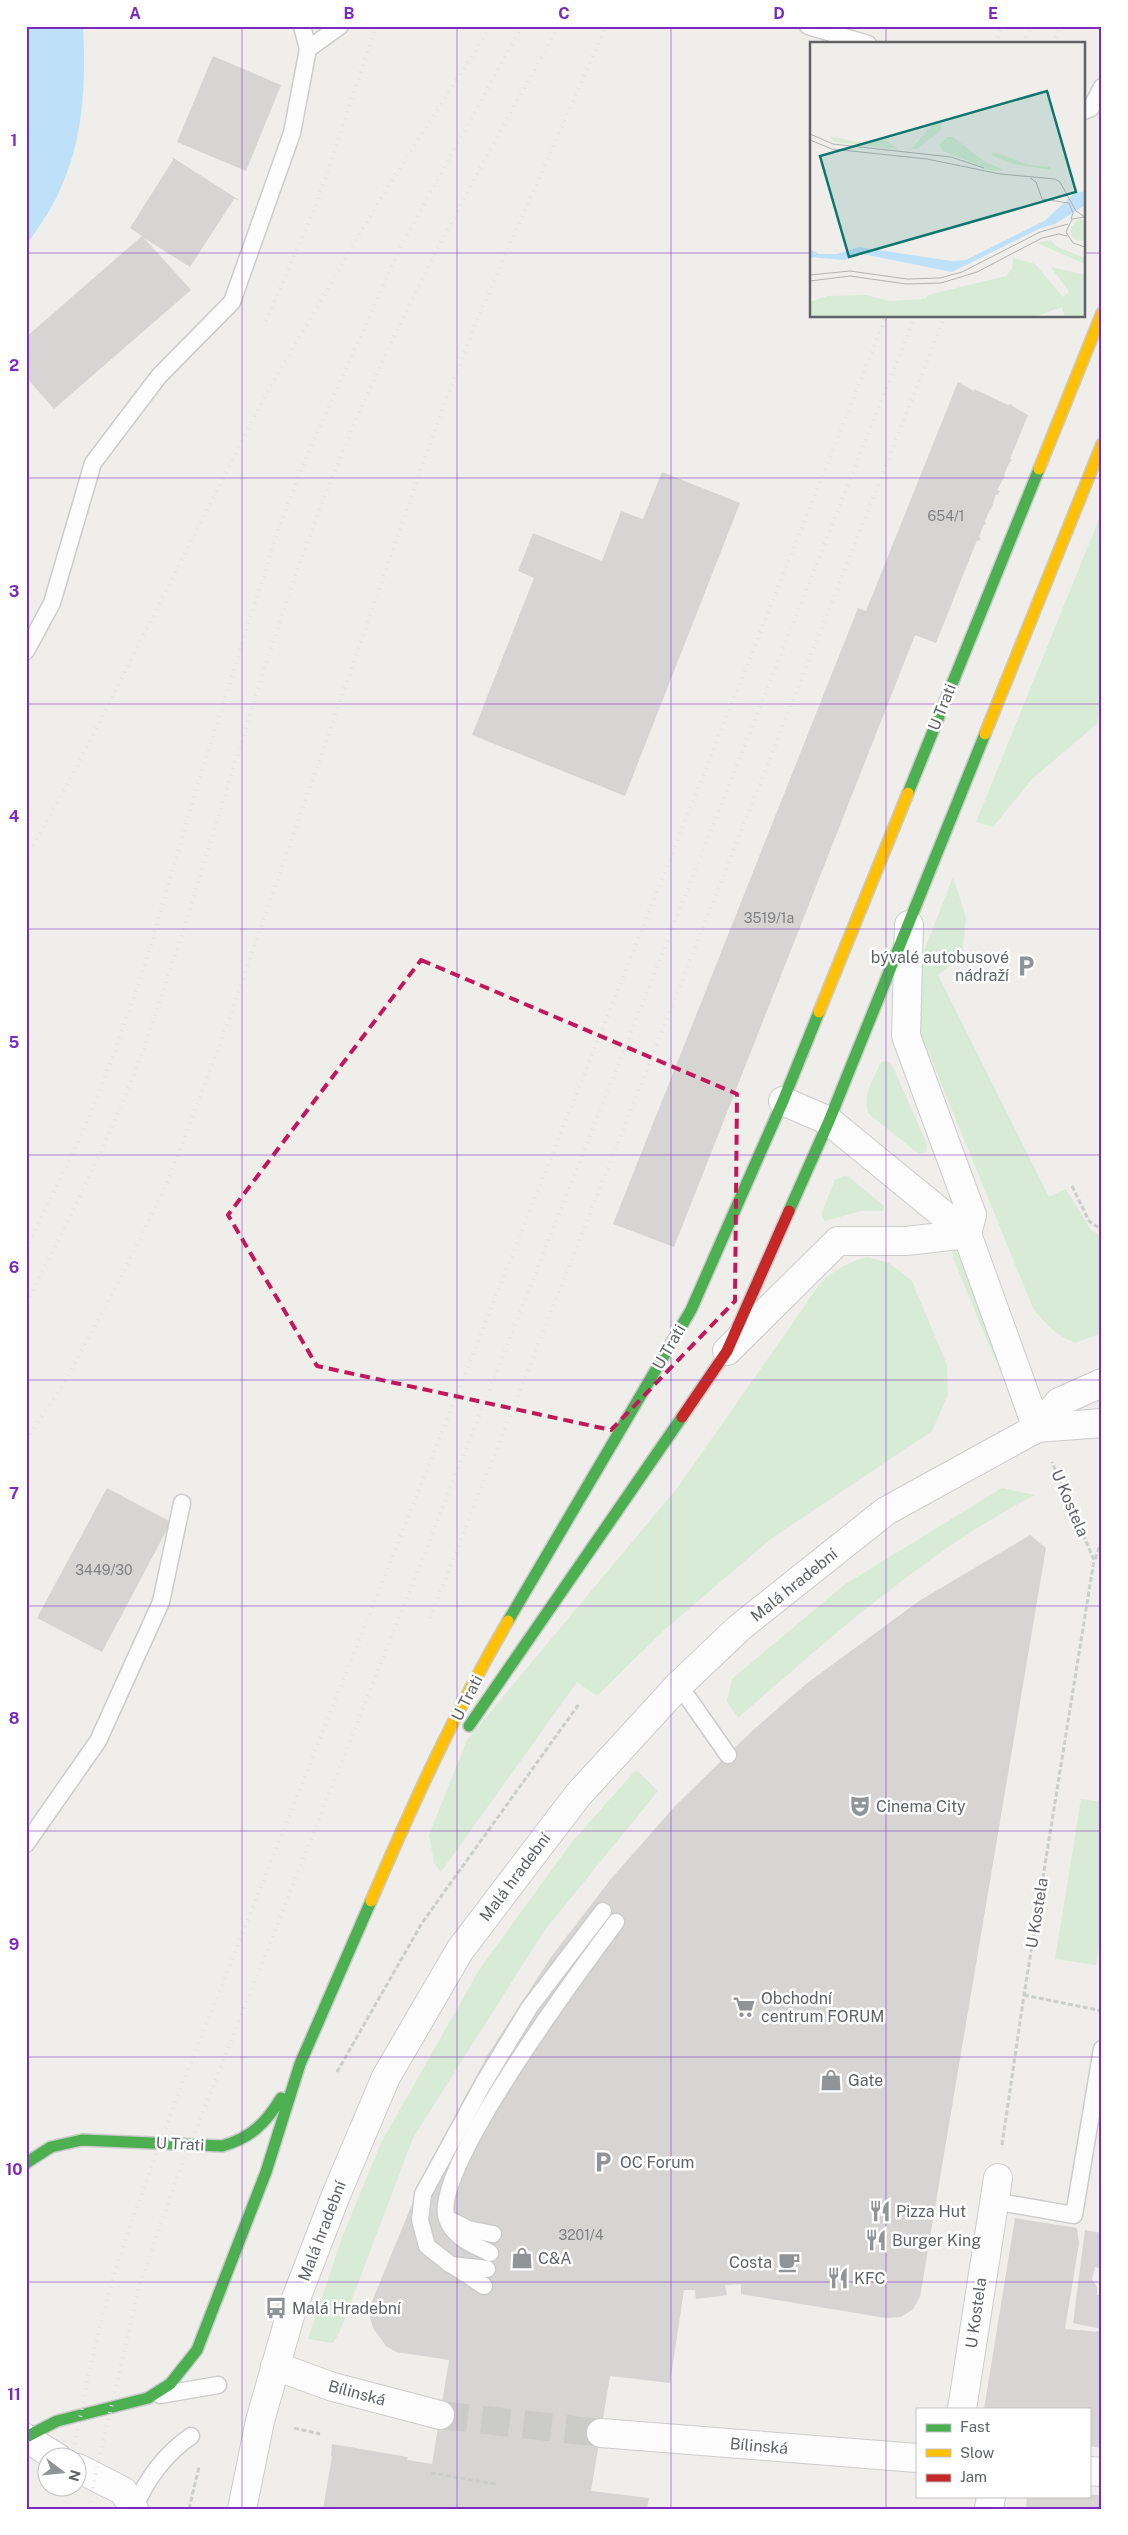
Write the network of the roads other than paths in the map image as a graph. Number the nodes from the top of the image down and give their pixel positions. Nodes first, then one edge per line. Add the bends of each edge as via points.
1 (302, 26) edge
2 (340, 26) edge
3 (808, 26) edge
4 (861, 42) edge
5 (308, 49) junction
6 (1102, 87) edge
7 (1086, 110) edge
8 (1102, 313) edge
9 (1102, 444) edge
10 (26, 651) edge
11 (909, 924) junction
12 (783, 1101) junction
13 (829, 1121) junction
14 (967, 1234) junction
15 (727, 1351) junction
16 (1102, 1382) edge
17 (1102, 1422) edge
18 (1037, 1428) junction
19 (182, 1503) dead end
20 (679, 1685) junction
21 (728, 1754) dead end
22 (412, 1808) junction
23 (26, 1844) edge
24 (603, 1911) dead end
25 (616, 1922) dead end
26 (1102, 2049) edge
27 (300, 2064) junction
28 (28, 2156) edge
29 (995, 2189) joint
30 (446, 2218) junction
31 (493, 2234) dead end
32 (451, 2265) junction
33 (484, 2286) dead end
34 (275, 2366) junction
35 (218, 2385) dead end
36 (148, 2398) junction
37 (962, 2408) edge
38 (440, 2415) tunnel mouth
39 (601, 2433) tunnel mouth
40 (192, 2436) dead end
41 (26, 2437) edge
42 (43, 2448) edge
43 (916, 2458) edge
44 (88, 2473) edge
45 (134, 2509) edge
46 (242, 2509) edge

1 - 5 lane
2 - 5 lane
3 - 4 lane
5 - 10 lane via 292,133 232,302 159,376 93,463 52,603
6 - 7 lane via 1091,108
8 - 12 street, U Trati
9 - 11 street, U Trati
11 - 13 street, U Trati
11 - 14 street, U Trati via 906,1036 972,1214
12 - 13 street
12 - 22 street, U Trati via 691,1310 491,1650
13 - 14 street
13 - 15 street, U Trati
14 - 15 street, U Trati via 906,1241 838,1241
14 - 18 street, U Trati
15 - 22 street, U Trati
16 - 18 street, Malá hradební via 1059,1402
17 - 18 street, Malá hradební
18 - 20 street, Malá hradební via 886,1511 739,1628
19 - 23 lane via 161,1602 98,1741
20 - 21 lane
20 - 34 street, Malá hradební via 578,1795 460,1950 386,2077 292,2309
22 - 27 street
24 - 32 lane via 529,2008 423,2194 420,2220 428,2246
25 - 30 lane via 535,2034 474,2134 446,2194
26 - 29 lane via 1074,2215
27 - 28 street, U Trati via 273,2113 258,2132 241,2142 222,2146 82,2140
27 - 36 street via 266,2172 197,2350 170,2384
29 - 37 street, U Kostela
30 - 31 lane via 468,2229
30 - 32 lane via 460,2238 488,2261
32 - 33 lane
34 - 38 street, Bílinská via 333,2387
34 - 46 street, Malá hradební
35 - 36 lane
36 - 41 street via 57,2421
39 - 43 street, Bílinská
40 - 45 lane via 177,2446 144,2485
41 - 42 street
44 - 45 street via 123,2491

